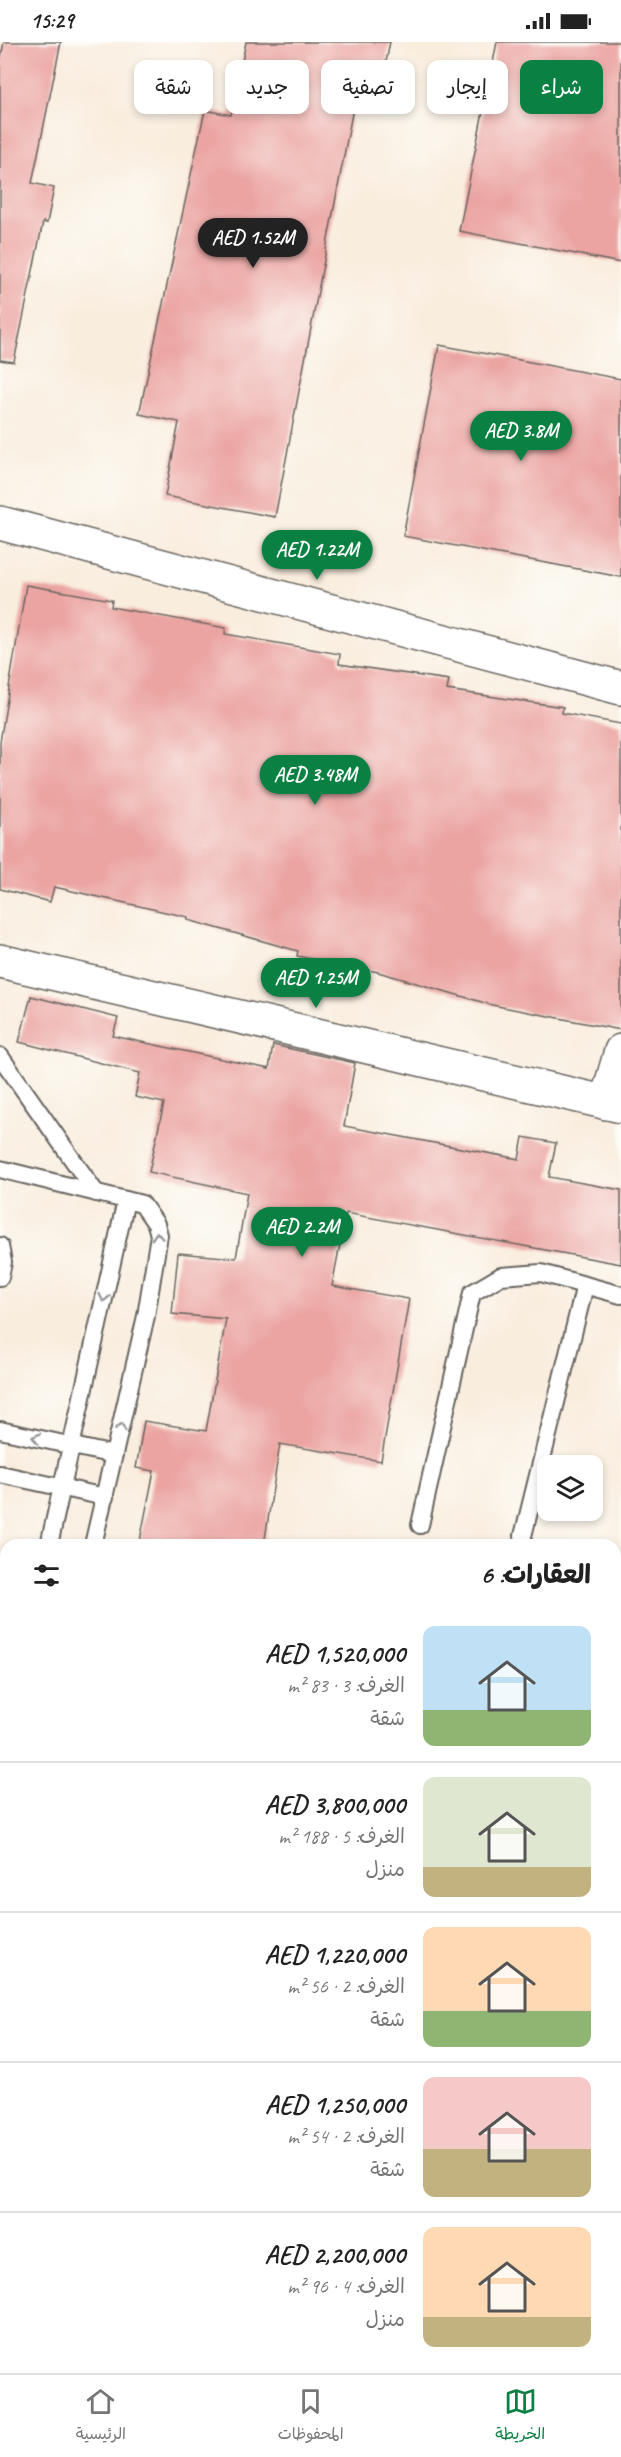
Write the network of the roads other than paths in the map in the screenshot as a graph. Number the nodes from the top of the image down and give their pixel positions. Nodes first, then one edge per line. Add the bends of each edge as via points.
1 (0, 524) edge
2 (621, 688) edge
3 (0, 961) edge
4 (621, 1051) edge
5 (0, 1056) edge
6 (614, 1105) edge
7 (0, 1169) edge
8 (96, 1192) junction
9 (126, 1200) junction
10 (0, 1246) edge
11 (0, 1277) edge
12 (585, 1285) junction
13 (621, 1295) edge
14 (0, 1430) edge
15 (71, 1446) junction
16 (114, 1455) junction
17 (0, 1474) edge
18 (62, 1488) junction
19 (105, 1497) junction
20 (420, 1525) dead end
21 (523, 1536) dead end
22 (50, 1539) edge
23 (94, 1539) edge

1 - 2 street
3 - 6 street
4 - 6 street
5 - 8 lane
7 - 8 lane
8 - 9 lane
9 -> 15 lane
16 -> 9 lane via 146,1316 159,1235 142,1204
10 - 11 lane
12 - 13 lane
12 - 20 lane via 541,1273 501,1276 472,1293
12 - 21 lane
15 -> 14 lane
15 - 16 lane
15 - 18 lane
16 - 19 lane
17 - 18 lane
18 - 19 lane
18 - 22 lane
19 - 23 lane

